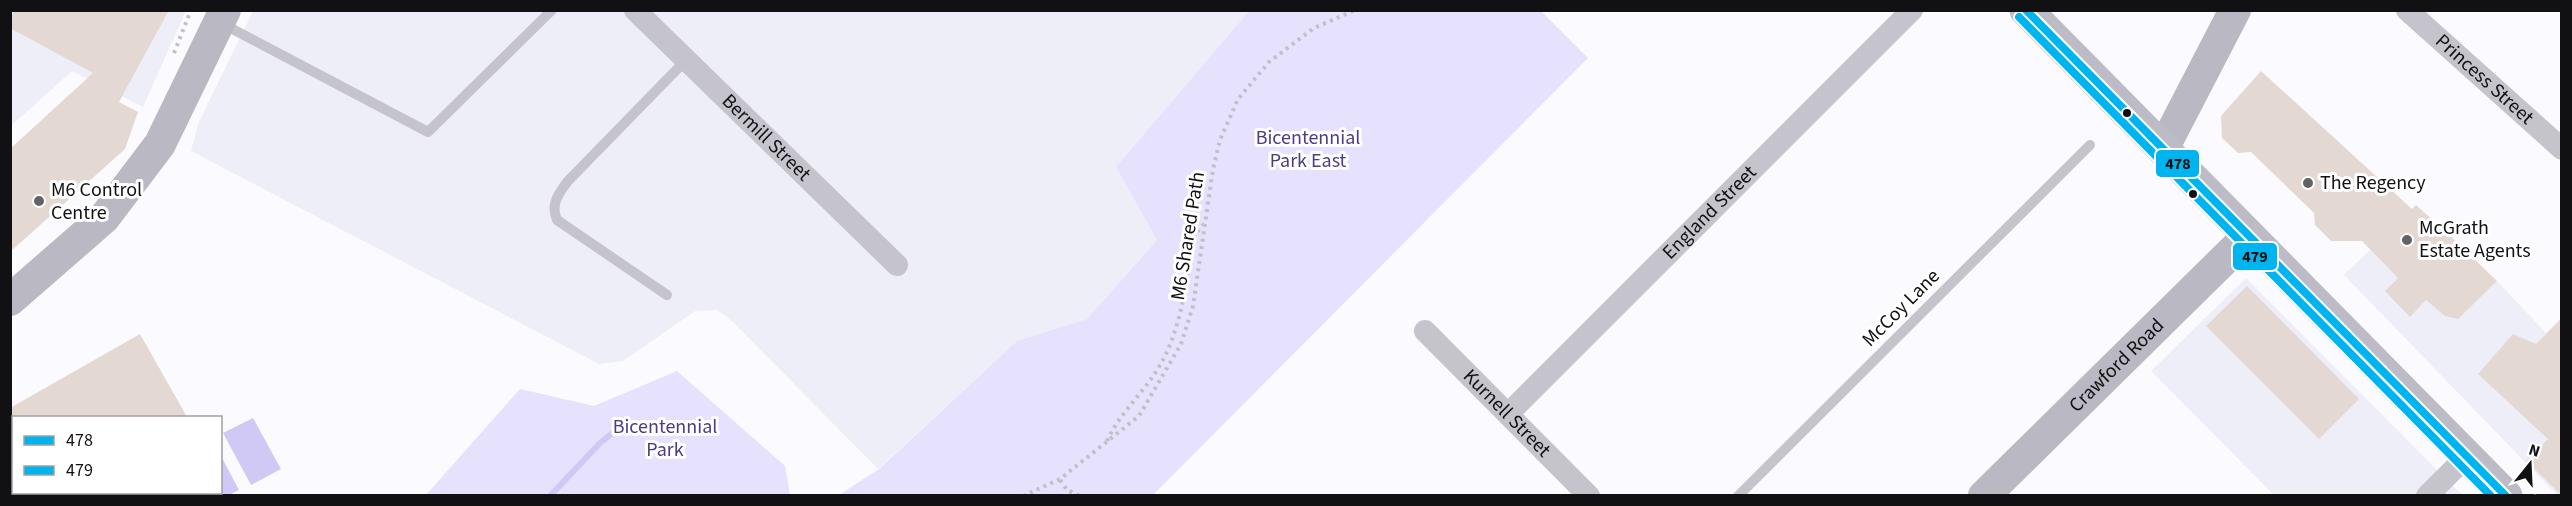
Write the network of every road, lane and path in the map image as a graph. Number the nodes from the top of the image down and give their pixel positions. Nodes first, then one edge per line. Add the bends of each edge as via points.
1 (552, 10) edge
2 (635, 10) edge
3 (1355, 10) edge
4 (1912, 10) edge
5 (2026, 10) edge
6 (2235, 10) edge
7 (2407, 10) edge
8 (212, 14) edge
9 (686, 60) junction
10 (169, 64) dead end
11 (2090, 145) dead end
12 (2163, 149) junction
13 (2562, 149) edge
14 (1205, 222) junction
15 (2248, 236) junction
16 (897, 265) dead end
17 (667, 295) dead end
18 (10, 300) edge
19 (1425, 331) dead end
20 (1508, 414) junction
21 (1107, 442) junction
22 (2467, 456) junction
23 (1060, 479) junction
24 (1023, 495) edge
25 (1080, 495) edge
26 (1589, 495) edge
27 (1738, 495) edge
28 (1984, 495) edge
29 (2427, 495) edge
30 (2506, 495) edge

1 - 8 lane via 428,132
2 - 9 street, Bermill Street
3 - 14 path, M6 Shared Path via 1314,28 1278,55 1238,99 1220,140
4 - 20 street, England Street
5 - 12 main road
6 - 12 street
7 - 13 street, Princess Street
8 - 10 path
8 - 18 street via 160,144 104,218
9 - 16 street, Bermill Street
9 - 17 lane via 568,181 554,212 557,220
11 - 27 lane, McCoy Lane
12 - 15 main road
14 - 21 path via 1195,234 1177,325 1161,364 1116,422
14 - 21 path, M6 Shared Path via 1193,306 1181,344 1139,416
15 - 22 main road
15 - 28 street, Crawford Road
19 - 20 street, Kurnell Street
20 - 26 street, Kurnell Street
21 - 23 path, M6 Shared Path
22 - 29 street
22 - 30 main road
23 - 24 path, M6 Shared Path
23 - 25 path via 1067,490

